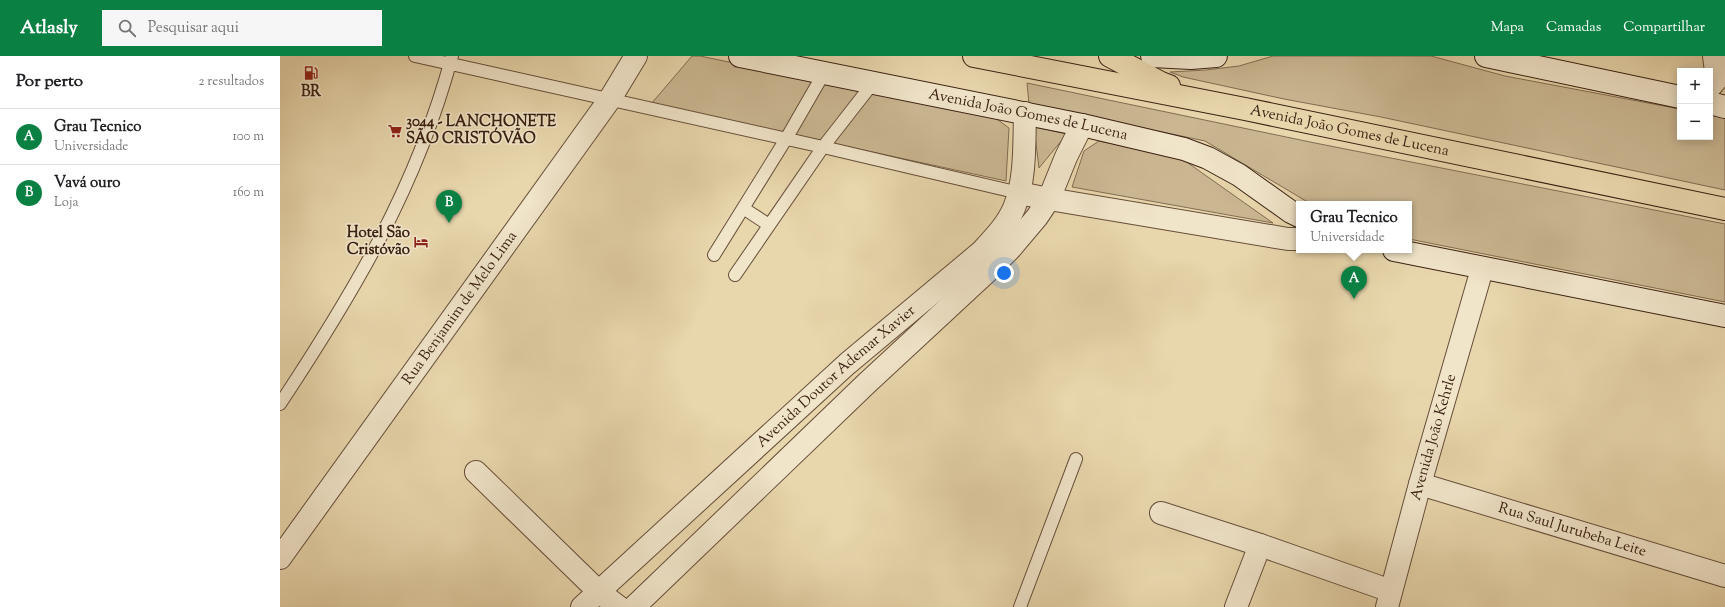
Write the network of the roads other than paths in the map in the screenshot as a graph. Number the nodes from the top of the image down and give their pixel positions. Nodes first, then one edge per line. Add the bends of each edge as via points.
1 (415, 56) edge
2 (636, 56) edge
3 (740, 56) edge
4 (974, 56) edge
5 (1110, 56) edge
6 (1152, 56) edge
7 (1216, 56) edge
8 (1714, 56) edge
9 (1495, 57) edge
10 (451, 60) edge
11 (824, 73) junction
12 (873, 82) junction
13 (1713, 83) edge
14 (1677, 96) edge
15 (610, 99) junction
16 (1713, 104) edge
17 (1725, 107) edge
18 (1245, 109) junction
19 (1025, 113) junction
20 (1082, 125) junction
21 (786, 139) junction
22 (824, 147) junction
23 (1019, 193) junction
24 (1048, 199) junction
25 (743, 208) junction
26 (1725, 209) edge
27 (1296, 214) edge
28 (770, 225) junction
29 (1296, 239) edge
30 (1409, 253) edge
31 (714, 255) dead end
32 (1482, 268) junction
33 (735, 275) dead end
34 (1725, 316) edge
35 (847, 364) junction
36 (867, 383) junction
37 (280, 404) edge
38 (1076, 459) dead end
39 (476, 472) dead end
40 (1420, 484) junction
41 (1161, 513) dead end
42 (1260, 545) junction
43 (280, 558) edge
44 (1725, 576) edge
45 (599, 592) junction
46 (1389, 599) edge
47 (582, 607) edge
48 (619, 607) edge
49 (634, 607) edge
50 (1020, 607) edge
51 (1236, 607) edge

1 - 10 lane
2 - 15 street, Rua Benjamim de Melo Lima
3 - 11 street, Avenida João Gomes de Lucena
4 - 18 highway, Avenida João Gomes de Lucena
5 - 18 highway via 1161,83
6 - 7 street
8 - 13 street via 1716,79
9 - 14 street
10 - 15 lane
10 - 37 lane via 418,161 393,216 364,271
11 - 12 street, Avenida João Gomes de Lucena
11 - 21 lane
12 - 19 street, Avenida João Gomes de Lucena
12 - 22 lane
15 - 21 lane
15 - 43 street, Rua Benjamim de Melo Lima
16 - 17 street
18 - 26 highway, Avenida João Gomes de Lucena
19 - 20 street, Avenida João Gomes de Lucena
19 - 23 street, Avenida Doutor Ademar Xavier
20 - 24 street, Avenida Doutor Ademar Xavier
20 - 27 street, Avenida João Gomes de Lucena via 1184,149 1208,158 1239,175
21 - 22 lane
21 - 25 lane
22 - 23 lane
22 - 28 lane
23 - 24 street
23 - 35 street, Avenida Doutor Ademar Xavier via 1007,220 981,252
24 - 29 street
24 - 36 street, Avenida Doutor Ademar Xavier via 1027,229 989,270
25 - 28 lane
25 - 31 lane
28 - 33 lane
30 - 32 street
32 - 34 street
32 - 40 street, Avenida João Kehrle
35 - 36 street
35 - 45 street, Avenida Doutor Ademar Xavier
36 - 49 street, Avenida Doutor Ademar Xavier
38 - 50 lane
39 - 45 street
40 - 44 street, Rua Saul Jurubeba Leite
40 - 46 street, Avenida João Kehrle
41 - 42 street
42 - 46 street
42 - 51 street
45 - 47 street, Avenida Doutor Ademar Xavier
45 - 48 street

